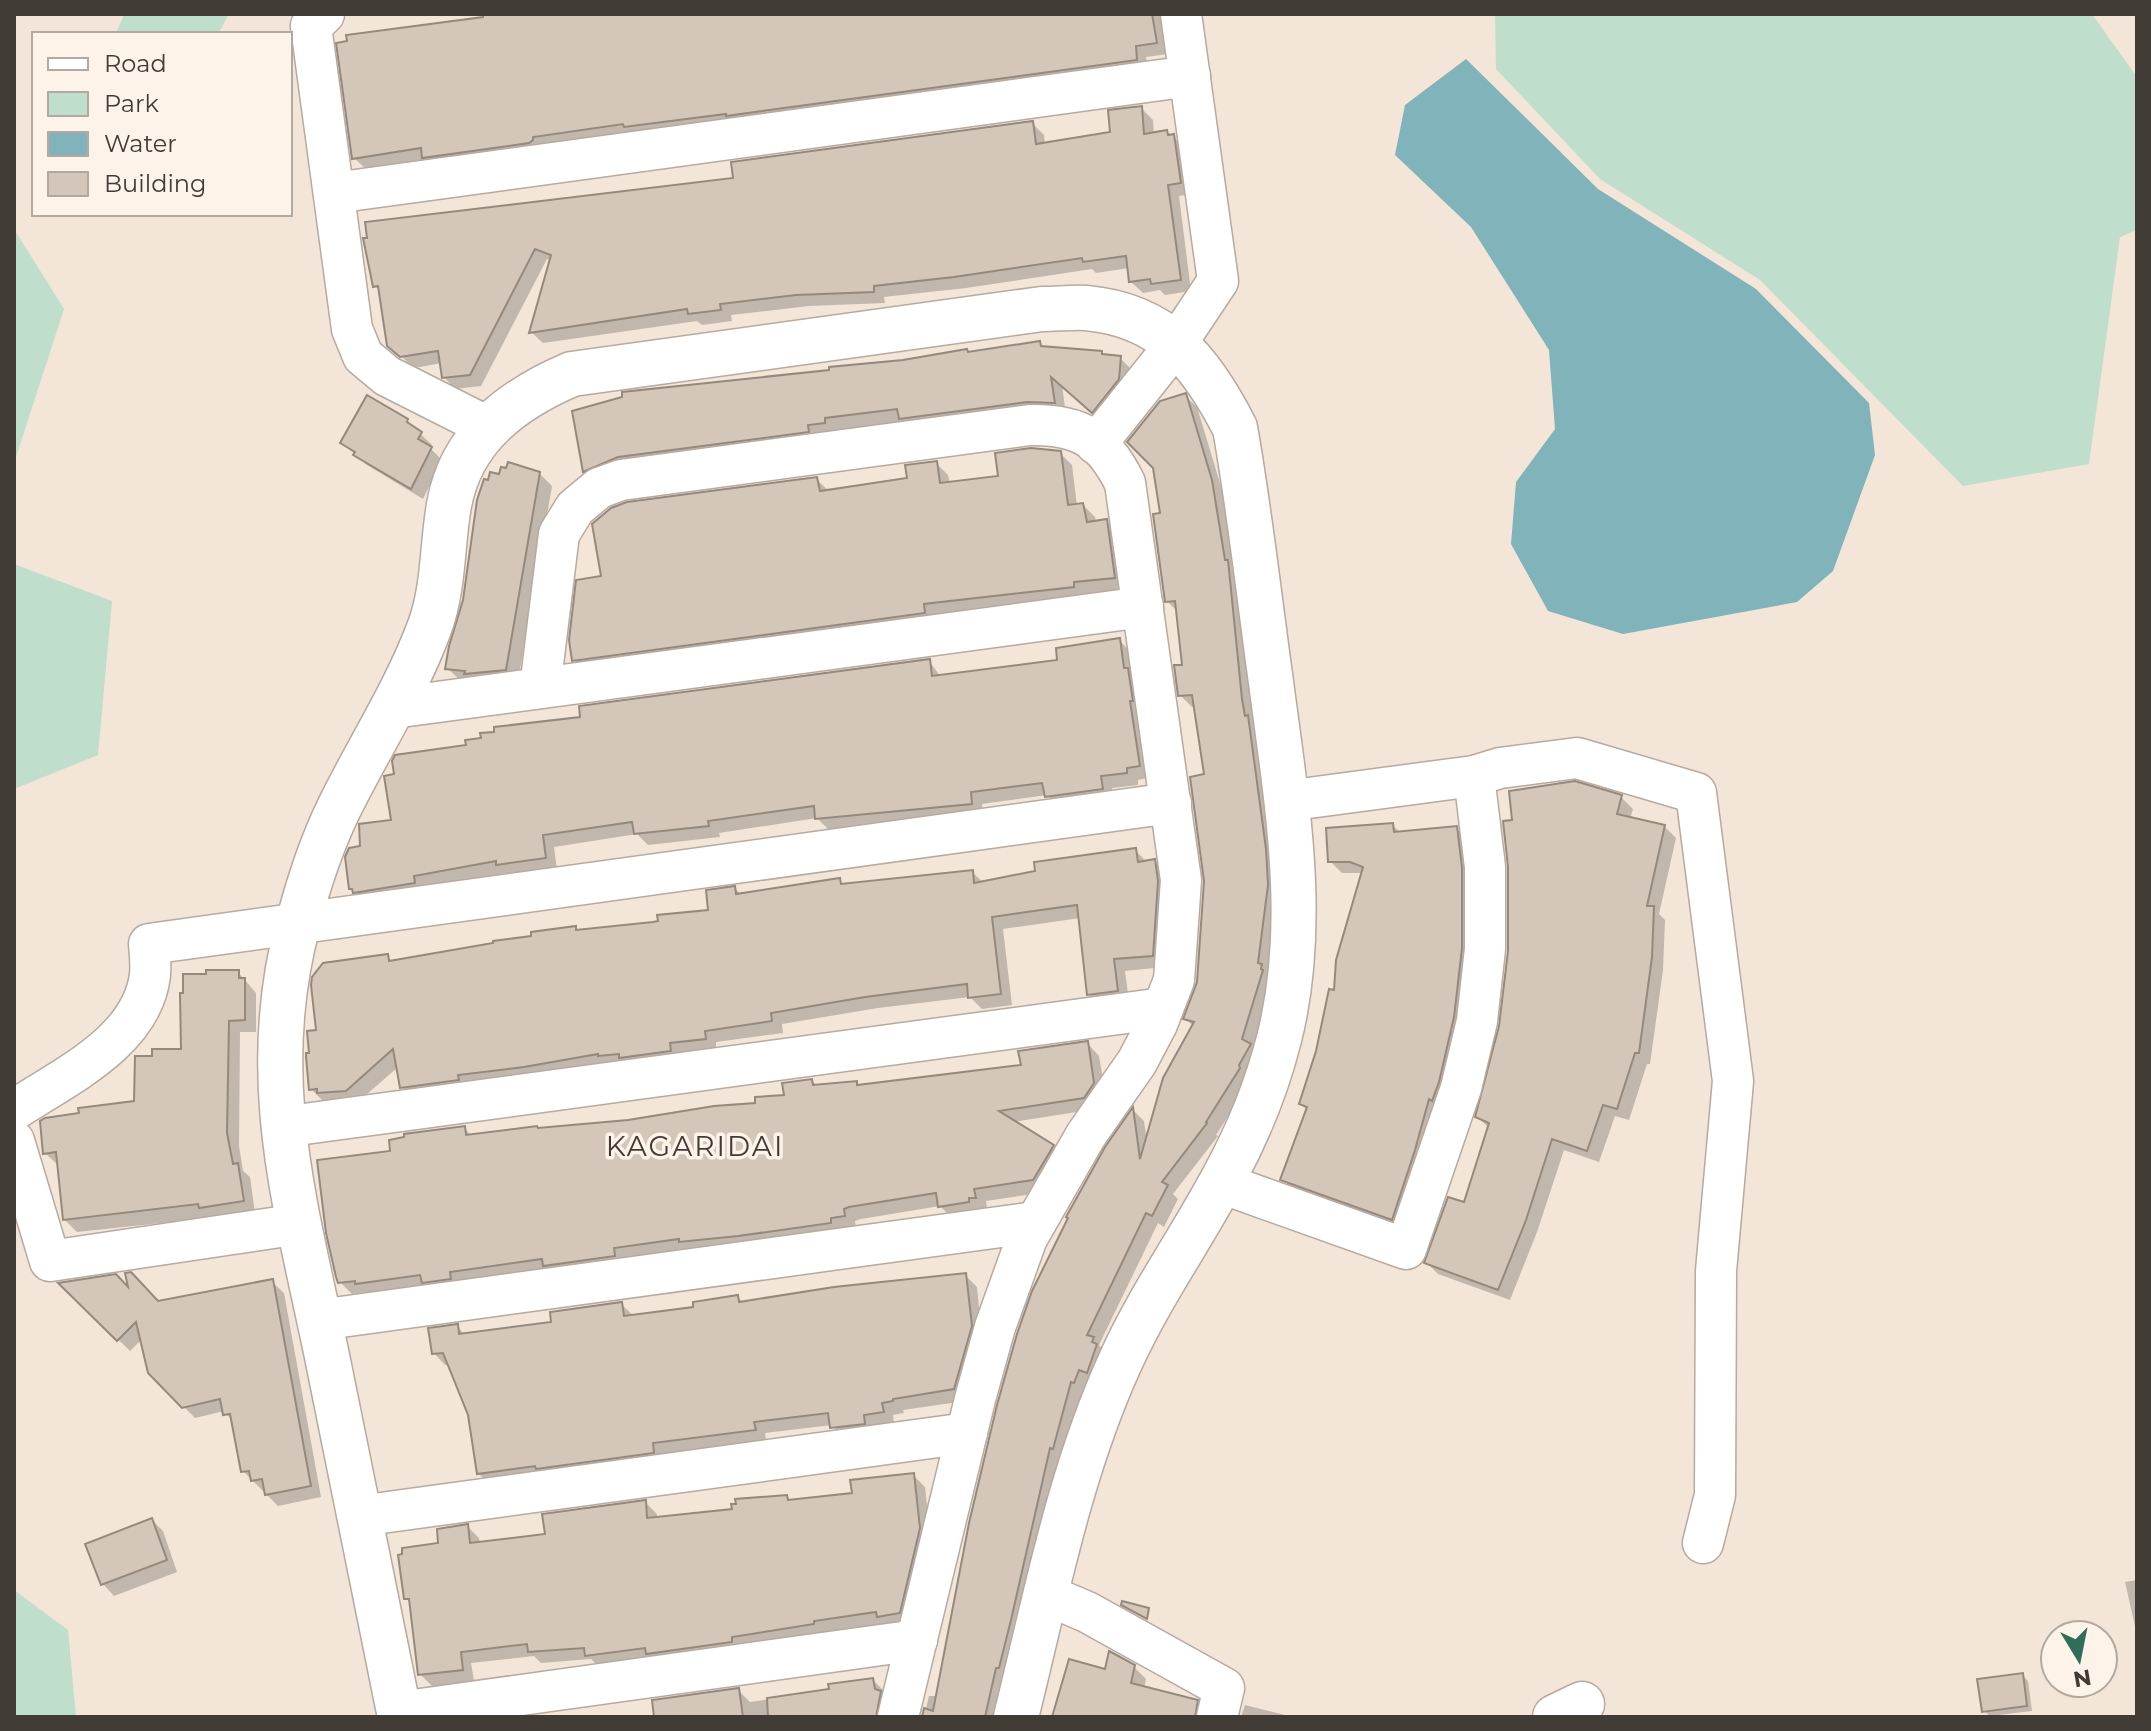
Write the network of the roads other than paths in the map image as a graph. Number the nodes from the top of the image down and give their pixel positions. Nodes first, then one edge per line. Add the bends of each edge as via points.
1 (324, 14) edge
2 (1181, 14) edge
3 (1190, 76) junction
4 (334, 193) junction
5 (1176, 344) junction
6 (488, 427) junction
7 (1096, 444) junction
8 (1143, 607) junction
9 (540, 688) junction
10 (393, 708) junction
11 (1474, 776) junction
12 (1286, 801) junction
13 (1171, 803) junction
14 (298, 923) junction
15 (1163, 1008) junction
16 (14, 1110) edge
17 (282, 1127) junction
18 (14, 1141) edge
19 (1221, 1183) junction
20 (1036, 1222) junction
21 (300, 1224) junction
22 (319, 1320) junction
23 (967, 1433) junction
24 (359, 1516) junction
25 (1703, 1543) dead end
26 (1047, 1595) junction
27 (917, 1640) junction
28 (400, 1715) edge
29 (898, 1717) edge
30 (1016, 1717) edge
31 (1217, 1717) edge

1 - 4 street via 311,26
2 - 3 street
3 - 4 street
3 - 5 street via 1218,281
4 - 6 street via 352,329 363,356 387,376
5 - 6 street via 1130,318 1088,308 1042,309 572,374 538,388
5 - 7 street
5 - 12 street via 1215,389 1235,428
6 - 10 street via 462,465 450,501 432,620
7 - 8 street via 1112,458 1125,483
7 - 9 street via 1059,424 1030,425 647,475 599,488 575,508 559,534
8 - 9 street
8 - 13 street
9 - 10 street
10 - 14 street via 320,850
11 - 12 street
11 - 19 street via 1485,867 1485,949 1477,1021 1461,1088 1406,1249
11 - 25 street via 1577,758 1696,793 1733,1081 1716,1271 1715,1495
12 - 19 street via 1293,927 1279,1039 1252,1119
13 - 14 street
13 - 15 street via 1181,880 1174,980
14 - 16 street via 149,944 150,974 131,1022 98,1053
14 - 17 street via 278,1050
15 - 17 street
15 - 20 street via 1137,1062 1086,1135
17 - 21 street
18 - 21 street via 50,1261
19 - 26 street via 1158,1290 1101,1406 1075,1482
20 - 22 street
20 - 23 street via 995,1327
21 - 22 street
22 - 24 street
23 - 24 street
23 - 27 street
24 - 28 street
26 - 30 street
26 - 31 street via 1224,1688
27 - 28 street
27 - 29 street

